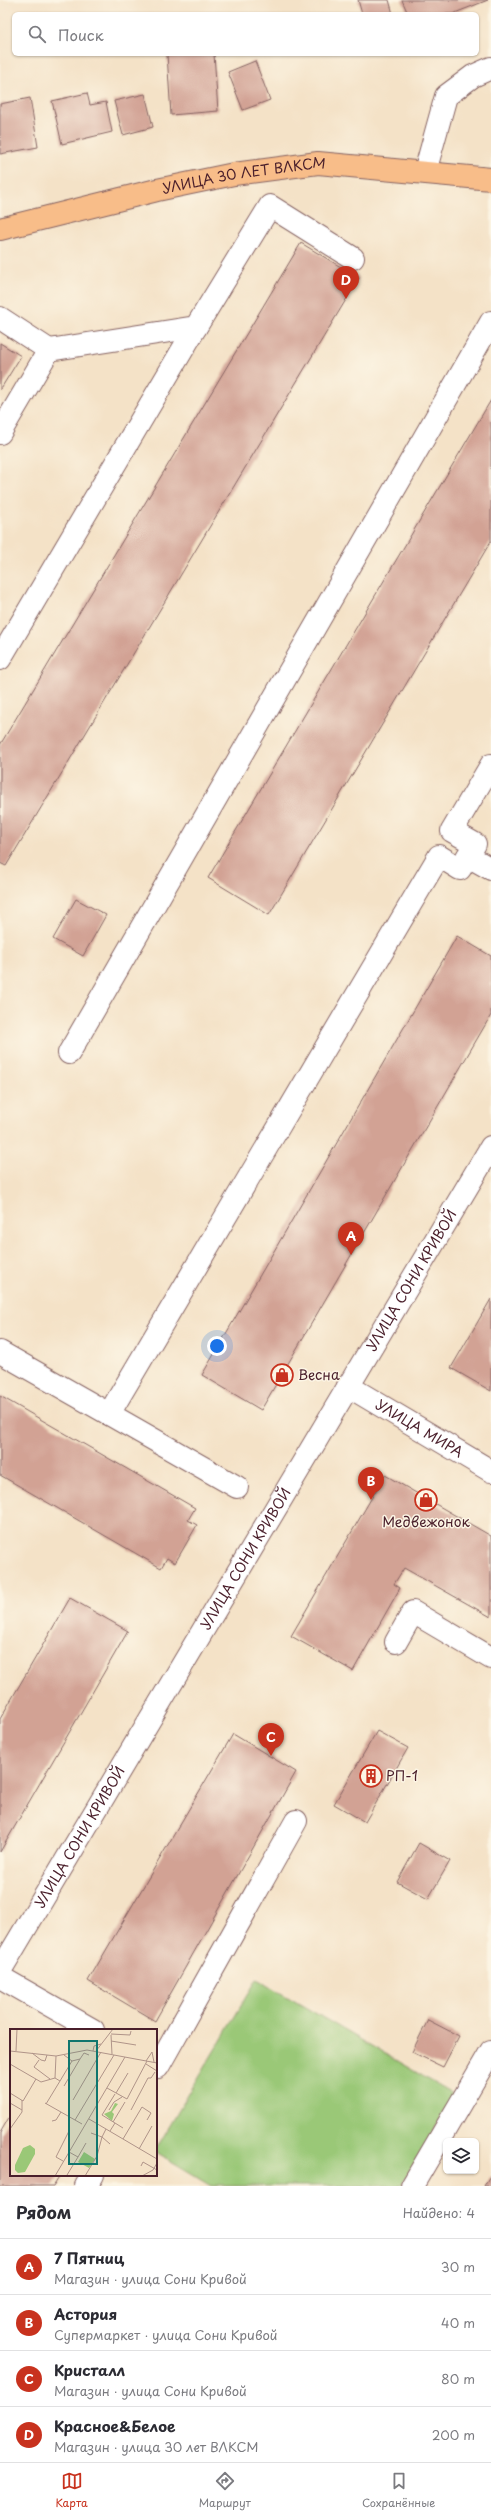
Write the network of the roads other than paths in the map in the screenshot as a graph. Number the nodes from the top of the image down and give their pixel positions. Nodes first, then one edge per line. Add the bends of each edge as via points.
1 (491, 68) edge
2 (425, 172) junction
3 (488, 174) edge
4 (0, 229) edge
5 (353, 258) dead end
6 (0, 318) edge
7 (491, 322) edge
8 (196, 327) junction
9 (49, 350) junction
10 (0, 433) edge
11 (0, 659) edge
12 (491, 765) edge
13 (468, 856) junction
14 (491, 869) edge
15 (69, 1053) dead end
16 (491, 1147) edge
17 (0, 1352) edge
18 (348, 1386) junction
19 (108, 1414) junction
20 (491, 1471) edge
21 (237, 1487) dead end
22 (396, 1642) dead end
23 (491, 1658) edge
24 (296, 1821) dead end
25 (0, 1971) edge
26 (0, 1977) edge
27 (91, 2029) edge
28 (491, 2051) edge
29 (157, 2068) edge
30 (92, 2176) edge
31 (86, 2186) edge
32 (412, 2186) edge

1 - 2 street via 474,76 446,96
2 - 3 main road, УЛИЦА 30 ЛЕТ ВЛКСМ
2 - 4 main road, УЛИЦА 30 ЛЕТ ВЛКСМ via 311,164 234,174 157,190
5 - 8 street via 270,206
6 - 9 street
7 - 15 street
8 - 9 street
8 - 11 street
9 - 10 street
12 - 13 street via 452,831 475,844
13 - 14 street
13 - 19 street via 460,869 439,856
16 - 18 street, УЛИЦА СОНИ КРИВОЙ
17 - 19 street
18 - 20 street, УЛИЦА МИРА
18 - 25 street, УЛИЦА СОНИ КРИВОЙ
19 - 21 street
22 - 23 street via 413,1612
24 - 29 street
26 - 27 street
28 - 32 street
30 - 31 street

